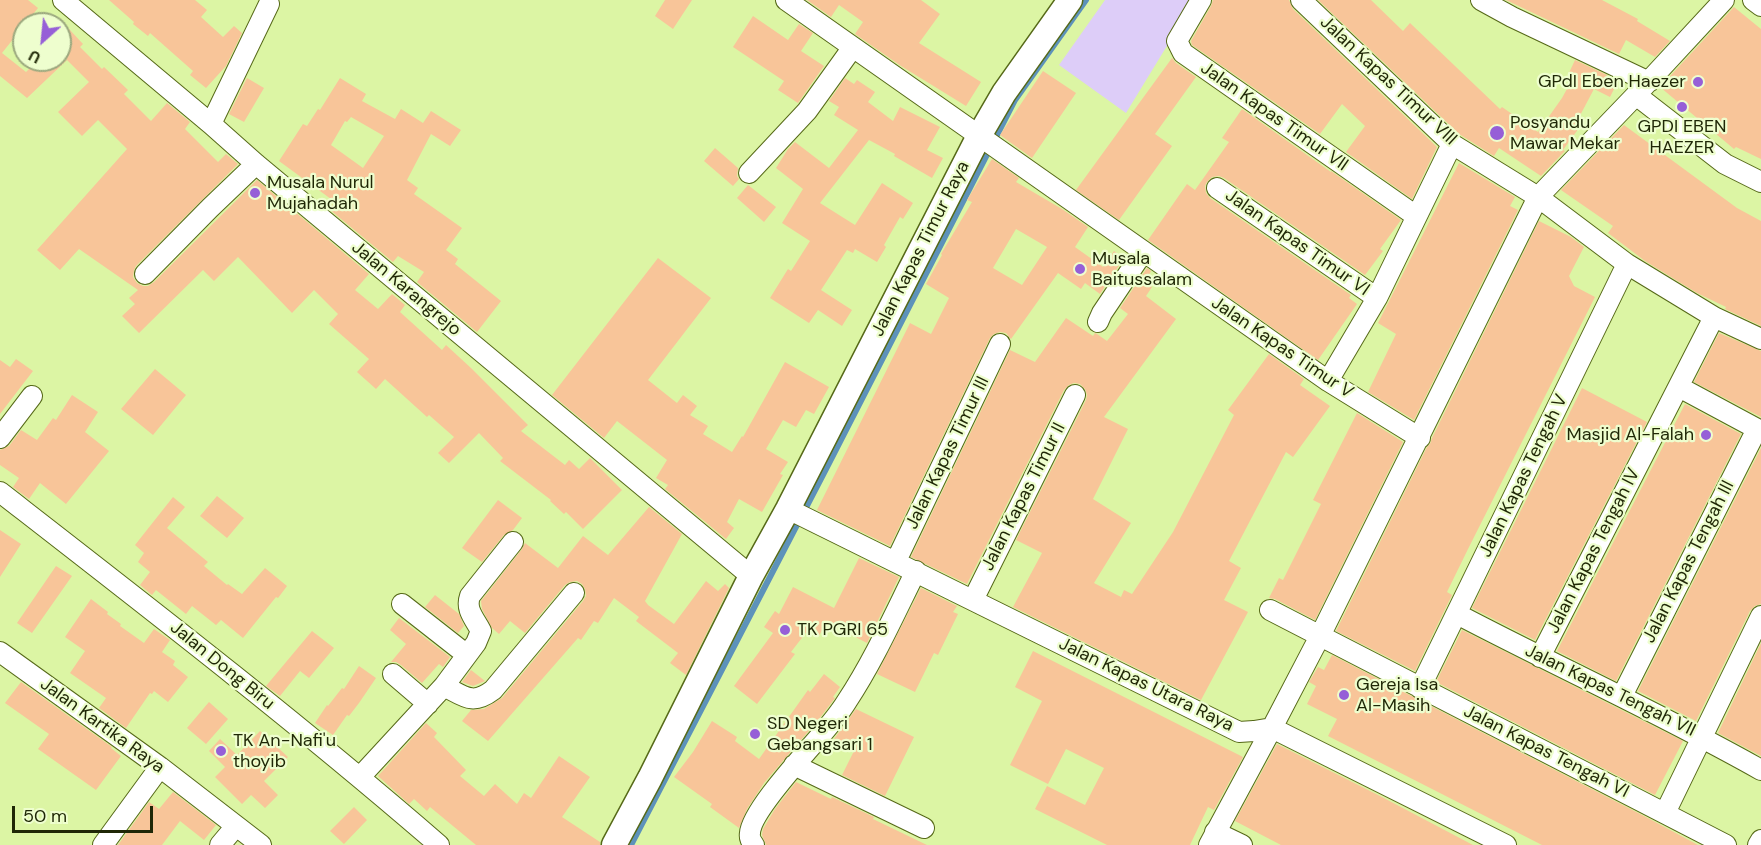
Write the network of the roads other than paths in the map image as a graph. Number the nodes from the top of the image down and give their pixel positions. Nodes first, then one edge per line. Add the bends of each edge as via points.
1 (63, 0) edge
2 (786, 0) edge
3 (1070, 0) edge
4 (1201, 0) edge
5 (1301, 0) edge
6 (1481, 0) edge
7 (1724, 0) edge
8 (1753, 0) edge
9 (269, 4) dead end
10 (1761, 6) edge
11 (854, 47) junction
12 (1643, 88) junction
13 (211, 124) junction
14 (981, 137) junction
15 (1452, 144) junction
16 (256, 164) junction
17 (749, 173) dead end
18 (1761, 182) edge
19 (1217, 188) dead end
20 (1538, 197) junction
21 (1416, 216) junction
22 (1143, 252) junction
23 (1627, 264) junction
24 (146, 274) dead end
25 (1377, 298) junction
26 (1714, 316) junction
27 (1098, 322) dead end
28 (1761, 339) edge
29 (1000, 344) dead end
30 (1328, 381) junction
31 (1678, 387) junction
32 (1075, 395) dead end
33 (32, 396) dead end
34 (1759, 430) edge
35 (0, 438) edge
36 (1420, 438) junction
37 (0, 492) edge
38 (798, 513) junction
39 (513, 542) dead end
40 (896, 561) junction
41 (916, 571) junction
42 (751, 576) junction
43 (574, 593) dead end
44 (973, 600) junction
45 (402, 604) dead end
46 (1270, 610) dead end
47 (1457, 614) junction
48 (1761, 616) edge
49 (1320, 636) junction
50 (0, 652) edge
51 (467, 655) junction
52 (1540, 657) junction
53 (393, 674) dead end
54 (444, 686) junction
55 (1420, 688) junction
56 (1622, 696) junction
57 (428, 704) junction
58 (1272, 728) junction
59 (1701, 736) junction
60 (794, 765) junction
61 (160, 767) junction
62 (1761, 770) edge
63 (360, 777) junction
64 (1665, 813) junction
65 (236, 825) junction
66 (924, 828) dead end
67 (1212, 838) edge
68 (1761, 840) edge
69 (103, 845) edge
70 (220, 845) edge
71 (261, 845) edge
72 (439, 845) edge
73 (614, 845) edge
74 (754, 845) edge
75 (1242, 845) edge
76 (1506, 845) edge
77 (1726, 845) edge
78 (1758, 845) edge

1 - 13 street, Jalan Karangrejo
2 - 11 street, Jalan Kapas Timur V
3 - 14 street, Jalan Kapas Timur Raya via 1004,93
4 - 21 street, Jalan Kapas Timur VII via 1177,41 1183,53
5 - 15 street, Jalan Kapas Timur VIII
6 - 12 street
7 - 12 street
8 - 10 street
9 - 13 street
11 - 14 street, Jalan Kapas Timur V
11 - 17 street via 807,111
12 - 18 street via 1725,164
12 - 20 street
13 - 16 street, Jalan Karangrejo
14 - 22 street, Jalan Kapas Timur V
14 - 38 street, Jalan Kapas Timur Raya
15 - 20 street, Jalan Kapas Timur VIII
15 - 21 street
16 - 24 street
16 - 42 street, Jalan Karangrejo
19 - 25 street, Jalan Kapas Timur VI
20 - 23 street, Jalan Kapas Timur VIII
20 - 36 street
21 - 25 street
22 - 27 street
22 - 30 street, Jalan Kapas Timur V
23 - 26 street, Jalan Kapas Timur VIII
23 - 47 street, Jalan Kapas Tengah V
25 - 30 street
26 - 28 street, Jalan Kapas Timur VIII
26 - 31 street, Jalan Kapas Tengah IV
29 - 40 street, Jalan Kapas Timur III
30 - 36 street, Jalan Kapas Timur V
31 - 34 street
31 - 52 street, Jalan Kapas Tengah IV
32 - 44 street, Jalan Kapas Timur II
33 - 35 street
34 - 56 street, Jalan Kapas Tengah III
36 - 49 street
37 - 63 street, Jalan Dong Biru
38 - 40 street, Jalan Kapas Utara Raya
38 - 42 street, Jalan Kapas Timur Raya
39 - 51 street via 470,596 468,608 481,631
40 - 41 street, Jalan Kapas Utara Raya
41 - 44 street, Jalan Kapas Utara Raya
41 - 60 street via 846,702
42 - 73 street, Jalan Kapas Timur Raya
43 - 54 street via 493,690 476,699
44 - 58 street, Jalan Kapas Utara Raya via 1239,732
45 - 51 street
46 - 49 street, Jalan Kapas Tengah VI
47 - 52 street, Jalan Kapas Tengah VII
47 - 55 street, Jalan Kapas Tengah V
48 - 59 street
49 - 55 street, Jalan Kapas Tengah VI
49 - 58 street
50 - 61 street, Jalan Kartika Raya
51 - 54 street
52 - 56 street, Jalan Kapas Tengah VII
53 - 57 street
54 - 57 street
55 - 64 street, Jalan Kapas Tengah VI
56 - 59 street, Jalan Kapas Tengah VII
57 - 63 street
58 - 67 street
58 - 76 street
59 - 62 street, Jalan Kapas Tengah VII
59 - 64 street
60 - 66 street
60 - 74 street via 752,825 749,834
61 - 65 street, Jalan Kartika Raya
61 - 69 street
63 - 72 street, Jalan Dong Biru
64 - 77 street, Jalan Kapas Tengah VI
65 - 70 street
65 - 71 street, Jalan Kartika Raya
67 - 75 street
68 - 78 street

